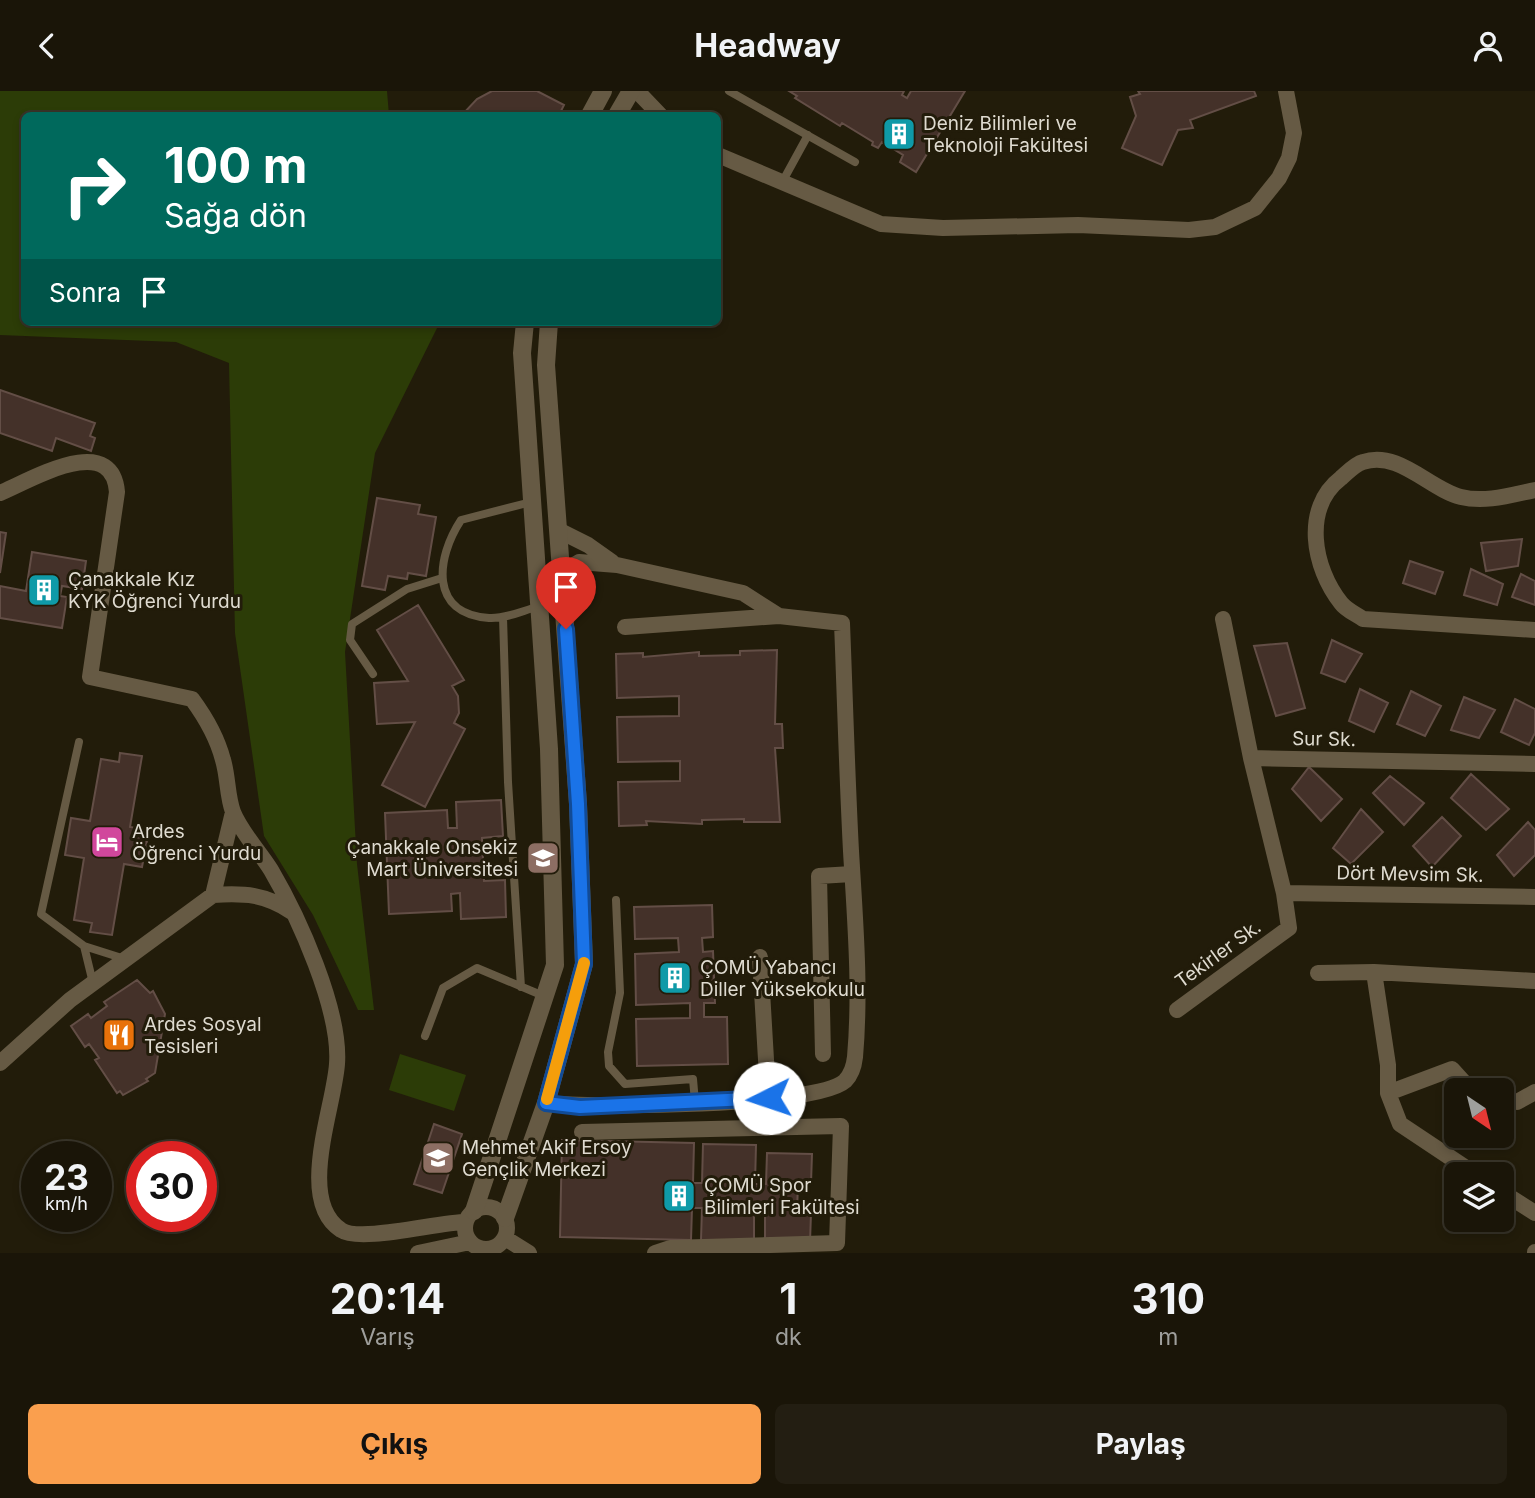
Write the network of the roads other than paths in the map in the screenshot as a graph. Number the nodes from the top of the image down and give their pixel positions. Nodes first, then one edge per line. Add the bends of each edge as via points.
1 (603, 91) edge
2 (634, 91) edge
3 (729, 91) edge
4 (1280, 91) edge
5 (1286, 91) edge
6 (596, 112) edge
7 (619, 112) edge
8 (657, 112) edge
9 (808, 135) junction
10 (721, 150) edge
11 (721, 156) edge
12 (855, 162) dead end
13 (785, 177) junction
14 (525, 326) edge
15 (549, 326) edge
16 (1535, 490) edge
17 (0, 492) edge
18 (531, 502) junction
19 (533, 529) junction
20 (558, 530) junction
21 (617, 565) junction
22 (559, 574) junction
23 (442, 578) junction
24 (536, 581) junction
25 (537, 607) junction
26 (779, 616) junction
27 (502, 617) junction
28 (1223, 619) dead end
29 (625, 627) dead end
30 (1535, 630) edge
31 (373, 674) dead end
32 (79, 742) dead end
33 (1251, 758) junction
34 (1535, 764) edge
35 (233, 812) junction
36 (852, 874) junction
37 (1284, 893) junction
38 (213, 895) junction
39 (1535, 897) edge
40 (616, 900) dead end
41 (293, 913) junction
42 (84, 946) junction
43 (760, 957) dead end
44 (125, 959) junction
45 (1374, 972) junction
46 (1318, 973) dead end
47 (1535, 981) edge
48 (93, 983) junction
49 (521, 987) junction
50 (546, 998) junction
51 (1177, 1010) dead end
52 (425, 1036) dead end
53 (823, 1054) dead end
54 (0, 1063) edge
55 (1460, 1078) edge
56 (1535, 1092) edge
57 (1388, 1093) junction
58 (769, 1098) junction
59 (1514, 1101) edge
60 (695, 1102) junction
61 (546, 1103) junction
62 (770, 1128) junction
63 (582, 1132) dead end
64 (1457, 1162) edge
65 (1514, 1200) edge
66 (1535, 1213) edge
67 (470, 1217) junction
68 (505, 1217) junction
69 (505, 1238) junction
70 (479, 1248) edge
71 (418, 1253) edge
72 (529, 1253) edge
73 (655, 1253) edge

1 - 6 street
2 - 7 street
2 - 8 street
3 - 9 lane
4 - 13 street via 1289,133 1285,156 1253,204 1214,223 944,223 883,218
5 - 11 street via 1294,133 1279,178 1255,208 1215,227 881,224
9 - 12 lane
9 - 13 lane
10 - 13 street
14 - 18 street via 522,353
15 - 20 street via 546,365
16 - 30 street via 1493,499 1465,498 1451,495 1391,461 1362,462 1322,498 1316,551 1342,605 1363,619
17 - 35 street via 82,460 100,463 110,471 117,492 90,677 192,699 209,723 223,759
18 - 19 street
18 - 23 lane via 461,520 450,538
19 - 20 street
19 - 24 street
20 - 21 street
20 - 22 street
21 - 22 street via 579,562
21 - 26 street via 743,593
22 - 24 street
22 - 61 street via 578,804 584,964
23 - 27 lane via 444,594 455,605 471,614
23 - 31 lane via 408,589 352,624 350,640
24 - 25 street
25 - 27 lane
25 - 50 street via 549,749 555,965
26 - 29 street
26 - 36 street via 842,623
27 - 49 lane
28 - 33 street
32 - 42 lane via 41,914
33 - 34 street, Sur Sk.
33 - 37 street
35 - 38 street
35 - 41 street
36 - 53 street via 819,876
36 - 58 street via 857,983 851,1073 833,1089
37 - 39 street, Dört Mevsim Sk.
37 - 51 street, Tekirler Sk. via 1289,928
38 - 41 street via 272,898
38 - 44 street
40 - 60 lane via 620,993 609,1066 625,1084 693,1079
41 - 67 street via 335,1033 337,1063 319,1189 325,1214 342,1231 356,1235
42 - 44 lane
42 - 48 lane
43 - 58 street
44 - 48 street
45 - 46 street
45 - 47 street
45 - 57 street
48 - 54 street via 36,1027
49 - 50 lane
49 - 52 lane via 477,968 443,988
50 - 67 street
55 - 57 street via 1452,1069
56 - 59 street
57 - 64 street via 1401,1124
58 - 60 street
58 - 62 street
60 - 61 street via 580,1107
61 - 68 street
62 - 63 street
62 - 73 street via 841,1126 836,1243 670,1248
65 - 66 street
67 - 68 street via 488,1207
67 - 70 street
68 - 69 street
69 - 70 street via 495,1247
69 - 72 street
70 - 71 street

